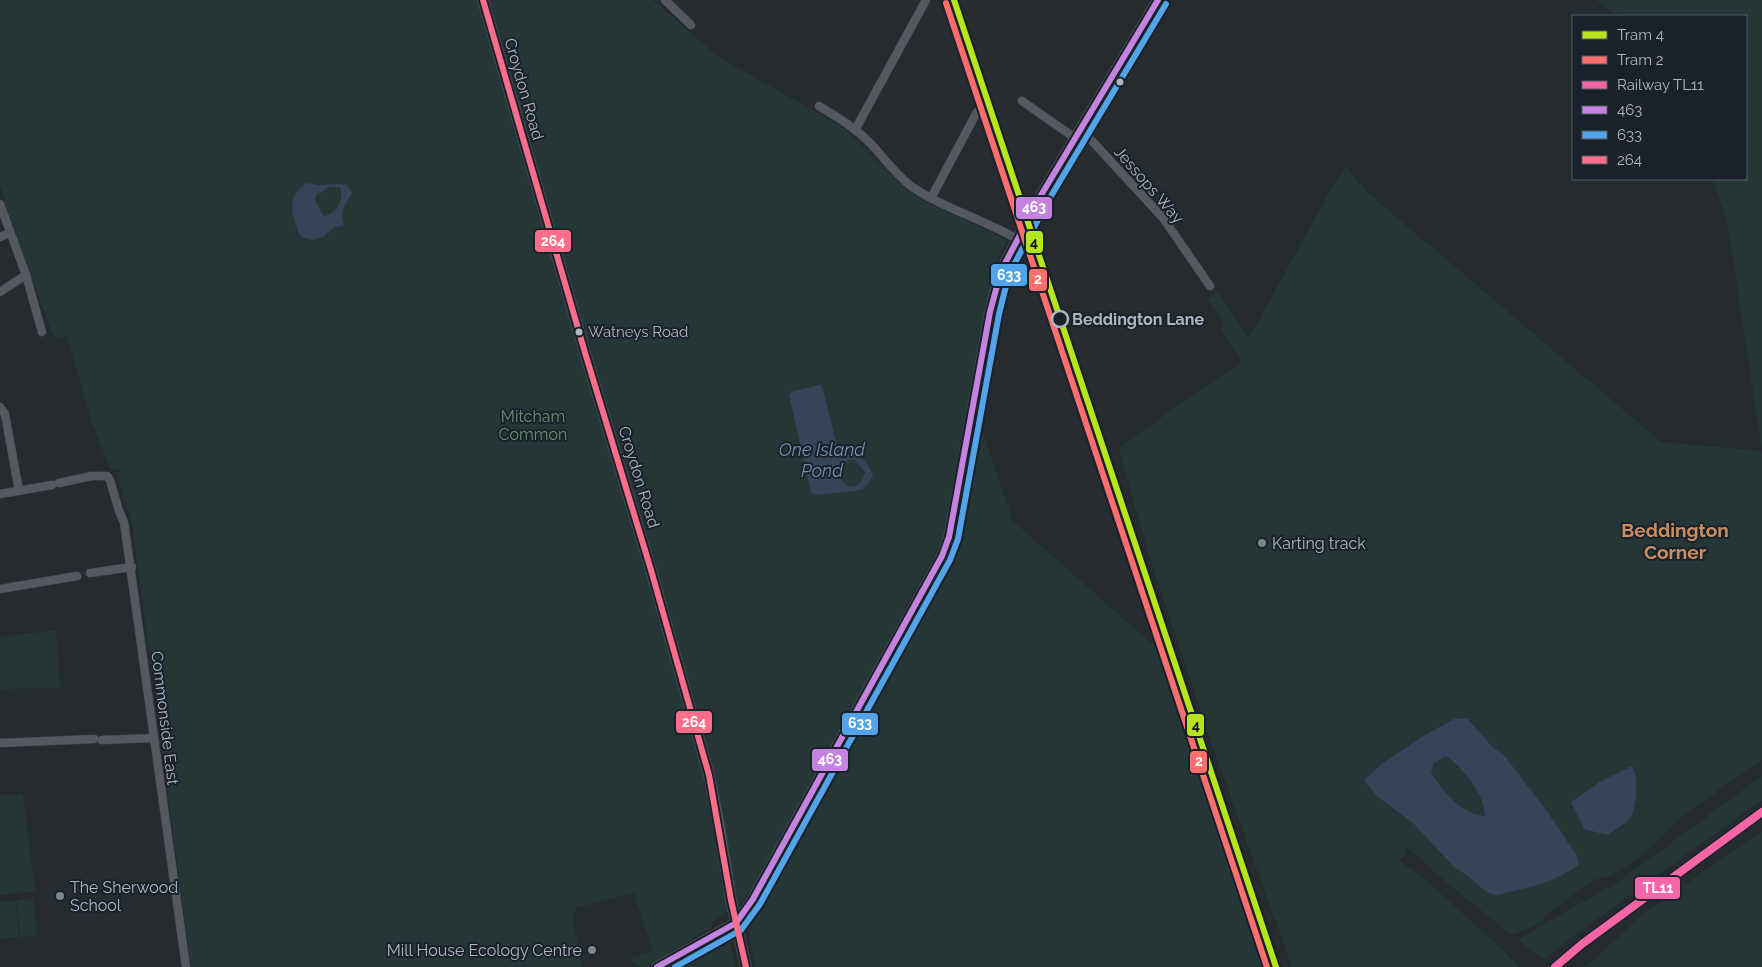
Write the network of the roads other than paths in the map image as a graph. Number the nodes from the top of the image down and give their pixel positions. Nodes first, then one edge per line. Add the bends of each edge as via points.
1 (483, 0) edge
2 (665, 0) edge
3 (926, 0) edge
4 (1158, 0) edge
5 (691, 25) dead end
6 (1022, 101) dead end
7 (819, 106) dead end
8 (977, 112) dead end
9 (855, 130) junction
10 (1078, 134) junction
11 (931, 198) junction
12 (0, 204) edge
13 (10, 232) junction
14 (0, 237) edge
15 (1017, 239) junction
16 (26, 275) junction
17 (1210, 286) dead end
18 (0, 292) edge
19 (42, 332) dead end
20 (0, 406) edge
21 (19, 491) junction
22 (0, 494) edge
23 (132, 567) junction
24 (90, 573) dead end
25 (77, 576) dead end
26 (0, 589) edge
27 (154, 738) junction
28 (0, 743) edge
29 (736, 923) junction
30 (186, 967) edge
31 (657, 967) edge
32 (746, 967) edge

1 - 29 main road, Croydon Road via 709,775
2 - 5 street
3 - 9 street
4 - 10 main road
6 - 10 street, Jessops Way
7 - 9 street
8 - 11 street
9 - 11 street via 902,179
10 - 15 main road
10 - 17 street, Jessops Way via 1163,218
11 - 15 street
12 - 13 street
13 - 14 street
13 - 16 street
15 - 29 main road via 995,291 949,537 942,556 758,891
16 - 18 street
16 - 19 street
20 - 21 street via 5,414
21 - 22 street
21 - 23 street, Commonside East via 92,476 107,476 124,522
23 - 24 street
23 - 27 street, Commonside East
25 - 26 street
27 - 28 street
27 - 30 street, Commonside East
29 - 31 main road
29 - 32 main road, Croydon Road

